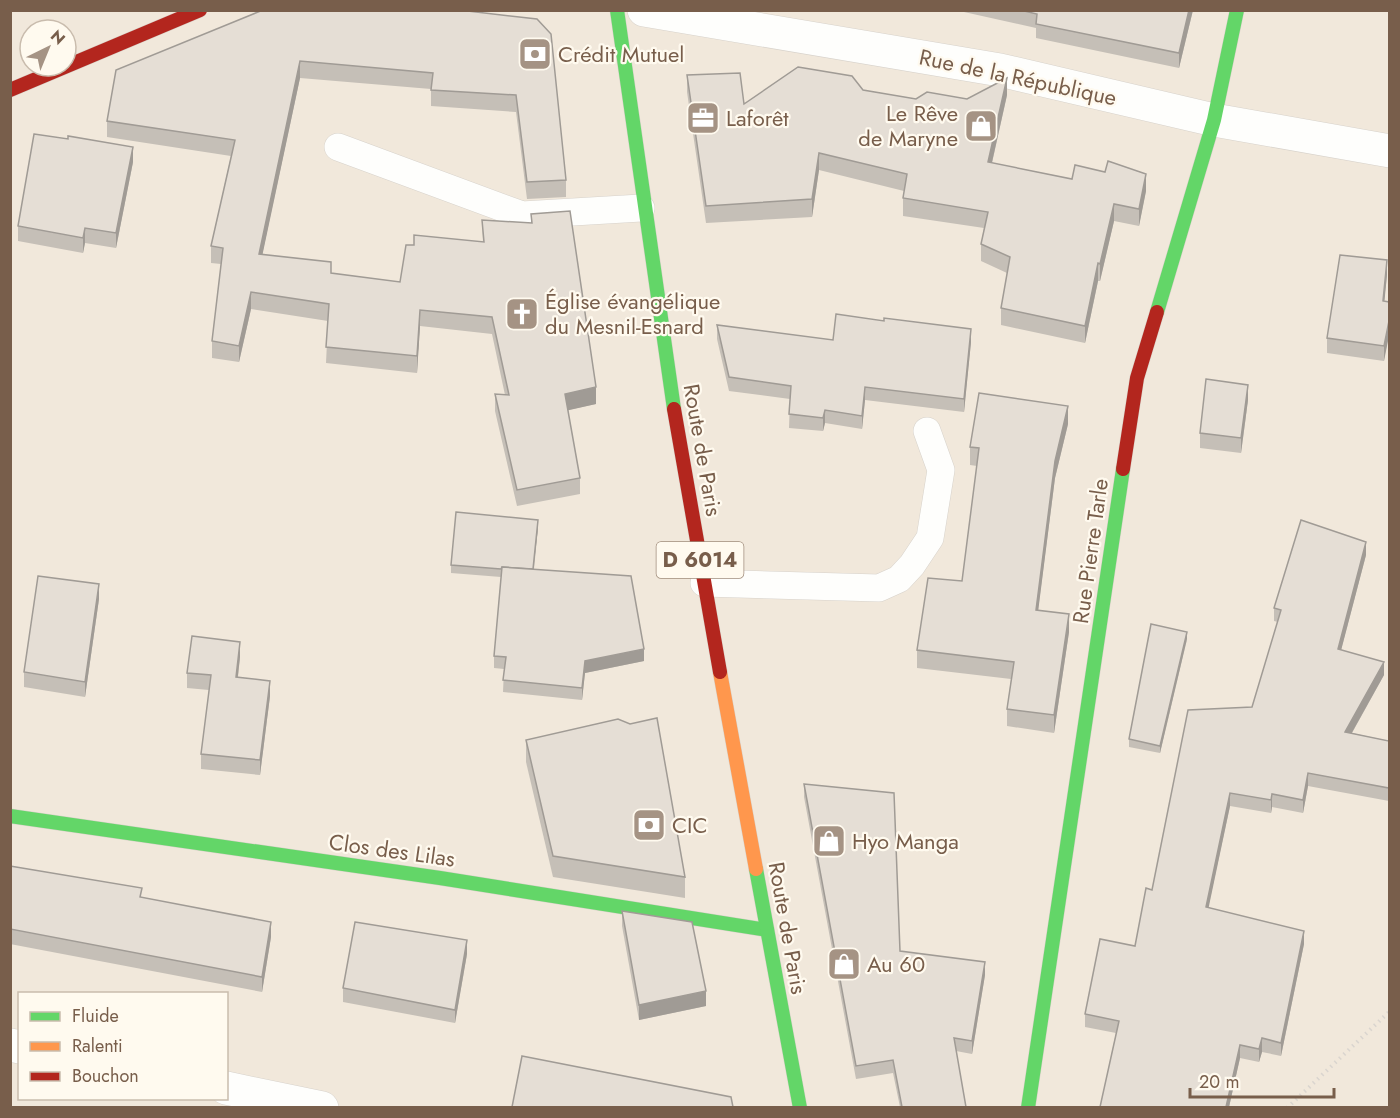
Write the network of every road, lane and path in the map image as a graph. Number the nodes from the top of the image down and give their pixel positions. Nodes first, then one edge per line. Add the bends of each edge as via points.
1 (200, 10) edge
2 (617, 10) edge
3 (644, 10) edge
4 (1237, 10) edge
5 (10, 90) edge
6 (1214, 120) junction
7 (338, 147) dead end
8 (1389, 151) edge
9 (641, 208) junction
10 (927, 431) dead end
11 (704, 583) junction
12 (10, 816) edge
13 (767, 930) junction
14 (1389, 1011) edge
15 (228, 1088) edge
16 (322, 1107) edge
17 (800, 1107) edge
18 (1028, 1107) edge
19 (1287, 1107) edge

1 - 5 street
2 - 9 street, Route de Paris / D 6014
3 - 6 street, Rue de la République via 1000,70
4 - 6 street, Rue Pierre Tarle
6 - 8 street, Rue de la République
6 - 18 street, Rue Pierre Tarle via 1137,378
7 - 9 lane via 522,215
9 - 11 street, Route de Paris / D 6014
10 - 11 lane via 941,470 930,538 899,579 879,588
11 - 13 street, Route de Paris / D 6014
12 - 13 street, Clos des Lilas
13 - 17 street, Route de Paris / D 6014
14 - 19 path
15 - 16 street

